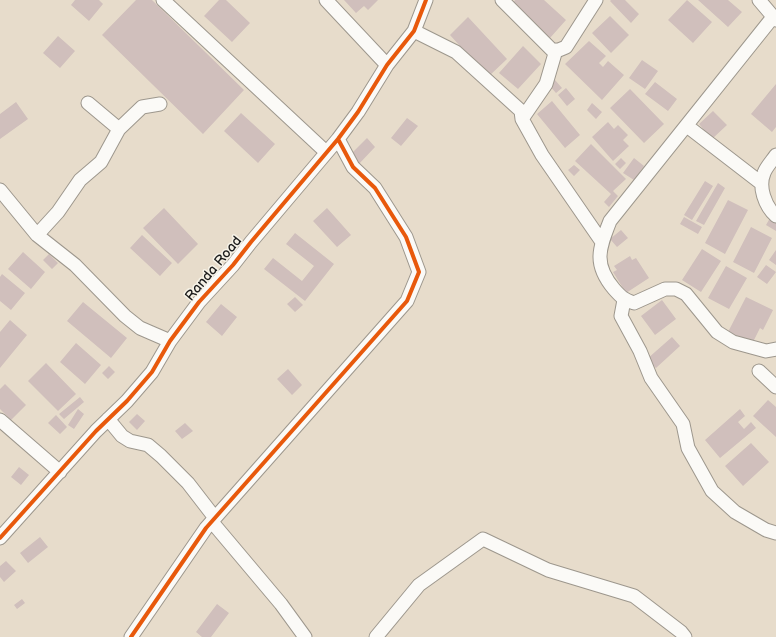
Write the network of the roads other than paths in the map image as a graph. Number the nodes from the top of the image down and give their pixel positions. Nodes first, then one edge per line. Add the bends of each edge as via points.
1 (163, 0) edge
2 (326, 0) edge
3 (426, 0) edge
4 (502, 0) edge
5 (596, 0) edge
6 (759, 0) edge
7 (775, 19) edge
8 (414, 31) junction
9 (556, 50) junction
10 (387, 65) junction
11 (88, 103) dead end
12 (160, 104) dead end
13 (522, 119) junction
14 (687, 126) junction
15 (119, 129) junction
16 (338, 139) junction
17 (326, 152) junction
18 (776, 155) edge
19 (761, 183) junction
20 (0, 190) edge
21 (776, 216) edge
22 (37, 235) junction
23 (602, 242) junction
24 (624, 300) junction
25 (170, 342) junction
26 (776, 349) edge
27 (759, 371) dead end
28 (776, 387) edge
29 (108, 419) junction
30 (0, 420) edge
31 (60, 472) junction
32 (214, 520) junction
33 (776, 533) edge
34 (0, 538) edge
35 (131, 637) edge
36 (305, 637) edge
37 (376, 637) edge
38 (685, 637) edge

1 - 17 street
2 - 10 street
3 - 8 street, Randa Road
4 - 9 street via 554,52
5 - 9 street via 566,47
6 - 7 street
7 - 14 street
8 - 10 street, Randa Road
8 - 13 street via 456,52 520,111
9 - 13 street via 546,84
10 - 16 street, Randa Road
11 - 15 street
12 - 15 street via 142,107
13 - 23 street via 542,155
14 - 19 street
14 - 23 street via 610,222
15 - 22 street via 101,162 80,180 58,212
16 - 17 street, Randa Road
16 - 32 street via 352,167 376,188 406,237 419,272 407,301
17 - 25 street, Randa Road via 233,265 199,302
18 - 19 street via 764,173
19 - 21 street via 764,199
20 - 22 street
22 - 25 street via 75,265 125,316 140,328
23 - 24 street via 600,262 604,278
24 - 26 street via 634,303 665,290 676,289 686,294 717,332 732,342 766,351
24 - 33 street via 620,316 640,351 651,378 683,424 688,448 712,491 735,512
25 - 29 street, Randa Road via 152,372
27 - 28 street
29 - 31 street, Randa Road
29 - 32 street via 122,436 130,441 148,445 161,456 188,483
30 - 31 street
31 - 34 street, Randa Road
32 - 35 street
32 - 36 street
37 - 38 street via 419,584 483,539 548,570 634,596

